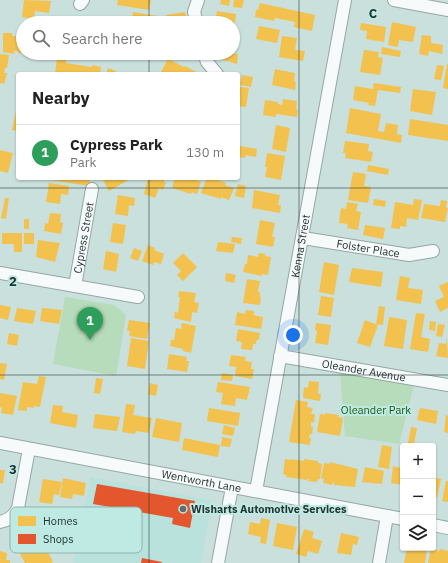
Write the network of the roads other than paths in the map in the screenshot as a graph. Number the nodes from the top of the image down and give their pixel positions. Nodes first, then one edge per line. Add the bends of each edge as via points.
1 (198, 0) edge
2 (344, 0) edge
3 (394, 0) edge
4 (448, 10) edge
5 (195, 16) edge
6 (206, 60) edge
7 (216, 72) edge
8 (92, 189) dead end
9 (303, 238) junction
10 (433, 251) dead end
11 (0, 273) edge
12 (75, 286) junction
13 (138, 297) dead end
14 (280, 356) junction
15 (448, 385) edge
16 (0, 443) edge
17 (29, 449) junction
18 (232, 487) junction
19 (256, 491) junction
20 (18, 507) edge
21 (387, 516) junction
22 (10, 518) edge
23 (400, 518) edge
24 (0, 522) edge
25 (436, 526) edge
26 (448, 528) edge
27 (218, 563) edge
28 (379, 563) edge

1 - 5 street
2 - 9 street, Kenna Street
3 - 4 street
6 - 7 street
8 - 12 street, Cypress Street
9 - 10 street, Folster Place via 409,255
9 - 14 street, Kenna Street
11 - 12 street, Cypress Street
12 - 13 street, Cypress Street
14 - 15 street, Oleander Avenue
14 - 19 street, Kenna Street
16 - 17 street, Wentworth Lane
17 - 18 street, Wentworth Lane
17 - 20 street
18 - 19 street, Wentworth Lane
18 - 27 street
19 - 21 street, Wentworth Lane
21 - 23 street, Wentworth Lane
21 - 28 street
22 - 24 street
25 - 26 street

